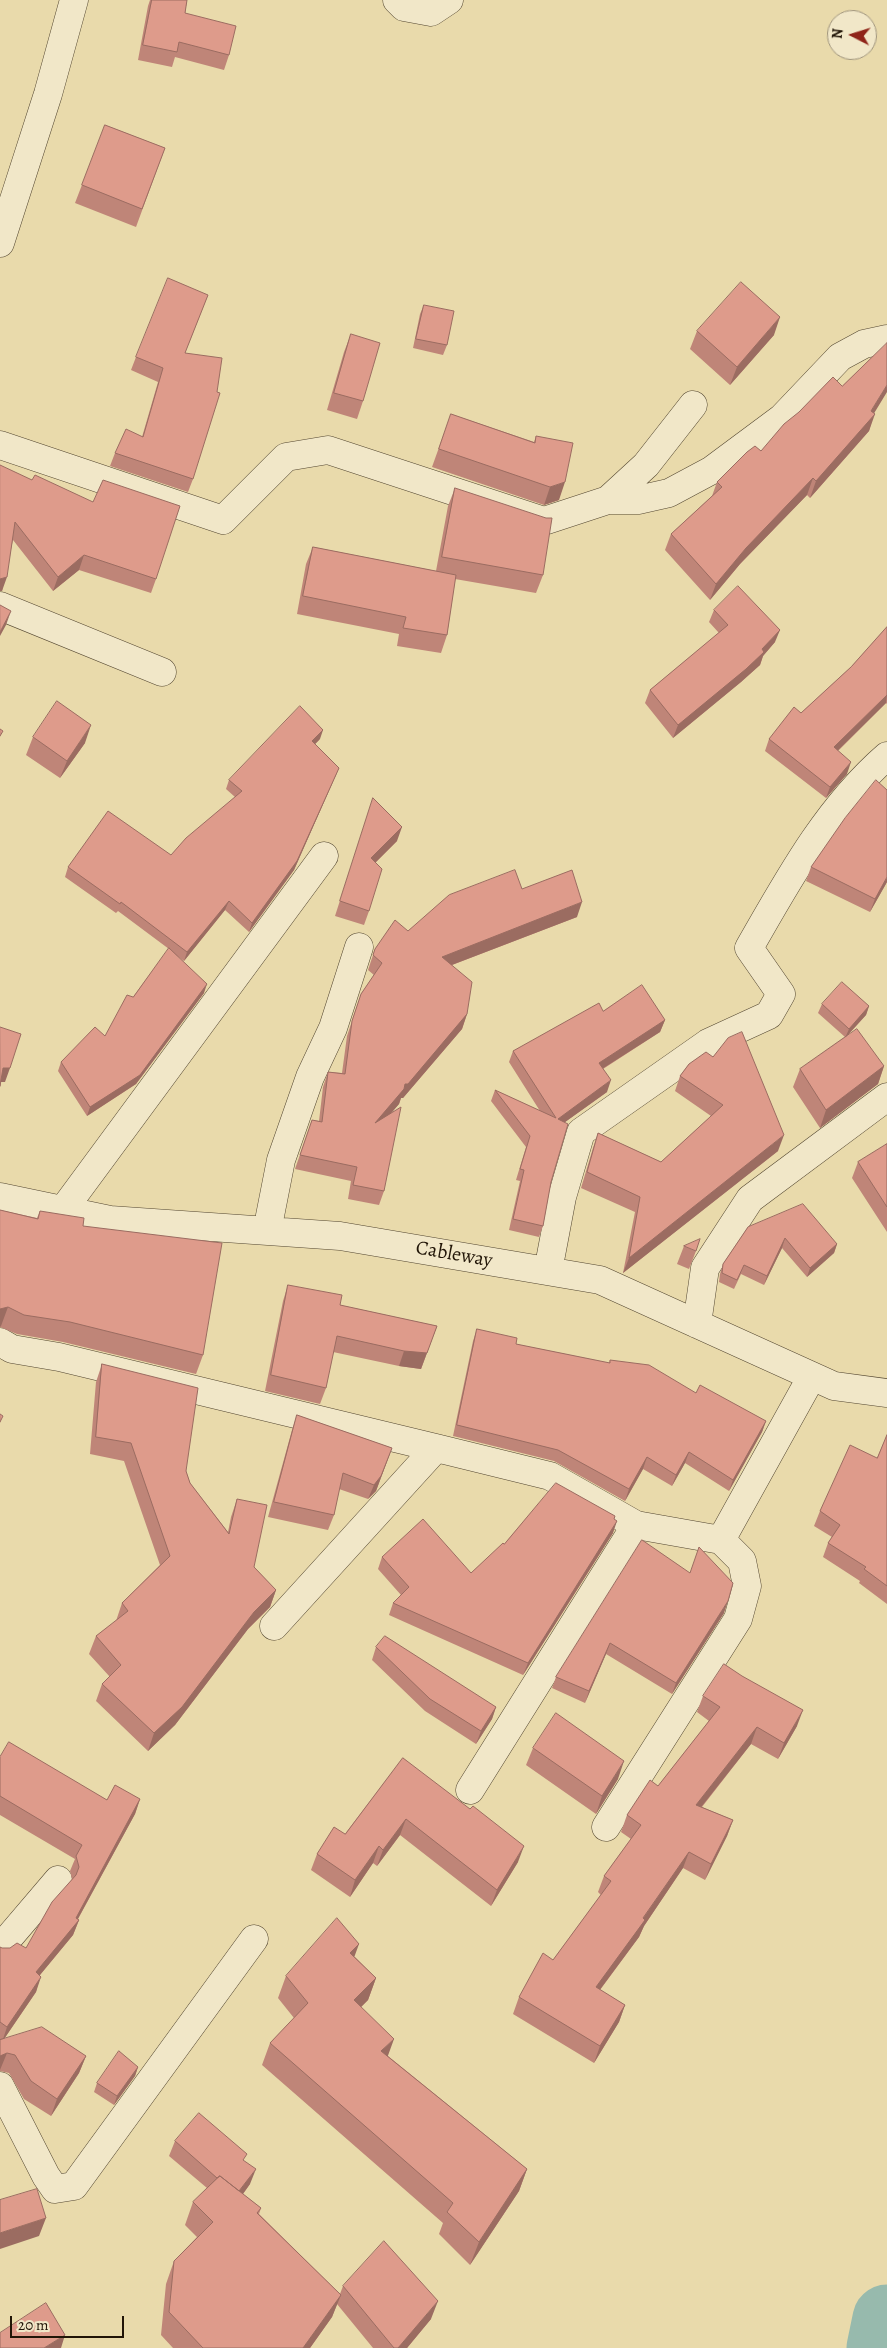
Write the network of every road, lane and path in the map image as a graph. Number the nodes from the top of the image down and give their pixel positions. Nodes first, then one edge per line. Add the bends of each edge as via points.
1 (74, 0) edge
2 (397, 0) edge
3 (449, 0) edge
4 (0, 243) edge
5 (887, 339) edge
6 (693, 406) dead end
7 (0, 445) edge
8 (608, 500) junction
9 (0, 606) edge
10 (162, 672) dead end
11 (887, 756) edge
12 (324, 856) dead end
13 (359, 947) dead end
14 (887, 1098) edge
15 (0, 1198) edge
16 (63, 1210) junction
17 (267, 1231) junction
18 (548, 1271) junction
19 (697, 1324) junction
20 (0, 1342) edge
21 (812, 1376) junction
22 (887, 1393) edge
23 (436, 1448) junction
24 (636, 1525) junction
25 (721, 1540) junction
26 (274, 1626) dead end
27 (470, 1790) dead end
28 (606, 1827) dead end
29 (58, 1880) dead end
30 (254, 1940) dead end
31 (0, 1948) edge
32 (0, 2086) edge

1 - 4 street via 48,94
2 - 3 street via 404,7 431,12
5 - 8 street via 864,344 840,357 782,418 712,470 669,493 638,500
6 - 8 street via 646,465
7 - 8 street via 223,520 286,457 328,450 544,521
9 - 10 street
11 - 18 street via 857,783 792,872 749,948 781,994 769,1015 708,1043 581,1132 562,1197
12 - 16 street
13 - 17 street via 333,1028 310,1077 281,1160
14 - 19 street via 750,1199 705,1268
15 - 16 street, Cableway
16 - 17 street, Cableway via 110,1220
17 - 18 street, Cableway via 340,1236
18 - 19 street, Cableway via 600,1280
19 - 21 street, Cableway
20 - 23 street via 12,1349 59,1357
21 - 22 street, Cableway via 834,1386
21 - 25 street
23 - 24 street via 550,1476
23 - 26 street
24 - 25 street
24 - 27 street
25 - 28 street via 742,1561 744,1569 747,1586 738,1619
29 - 31 street
30 - 32 street via 74,2186 55,2190

